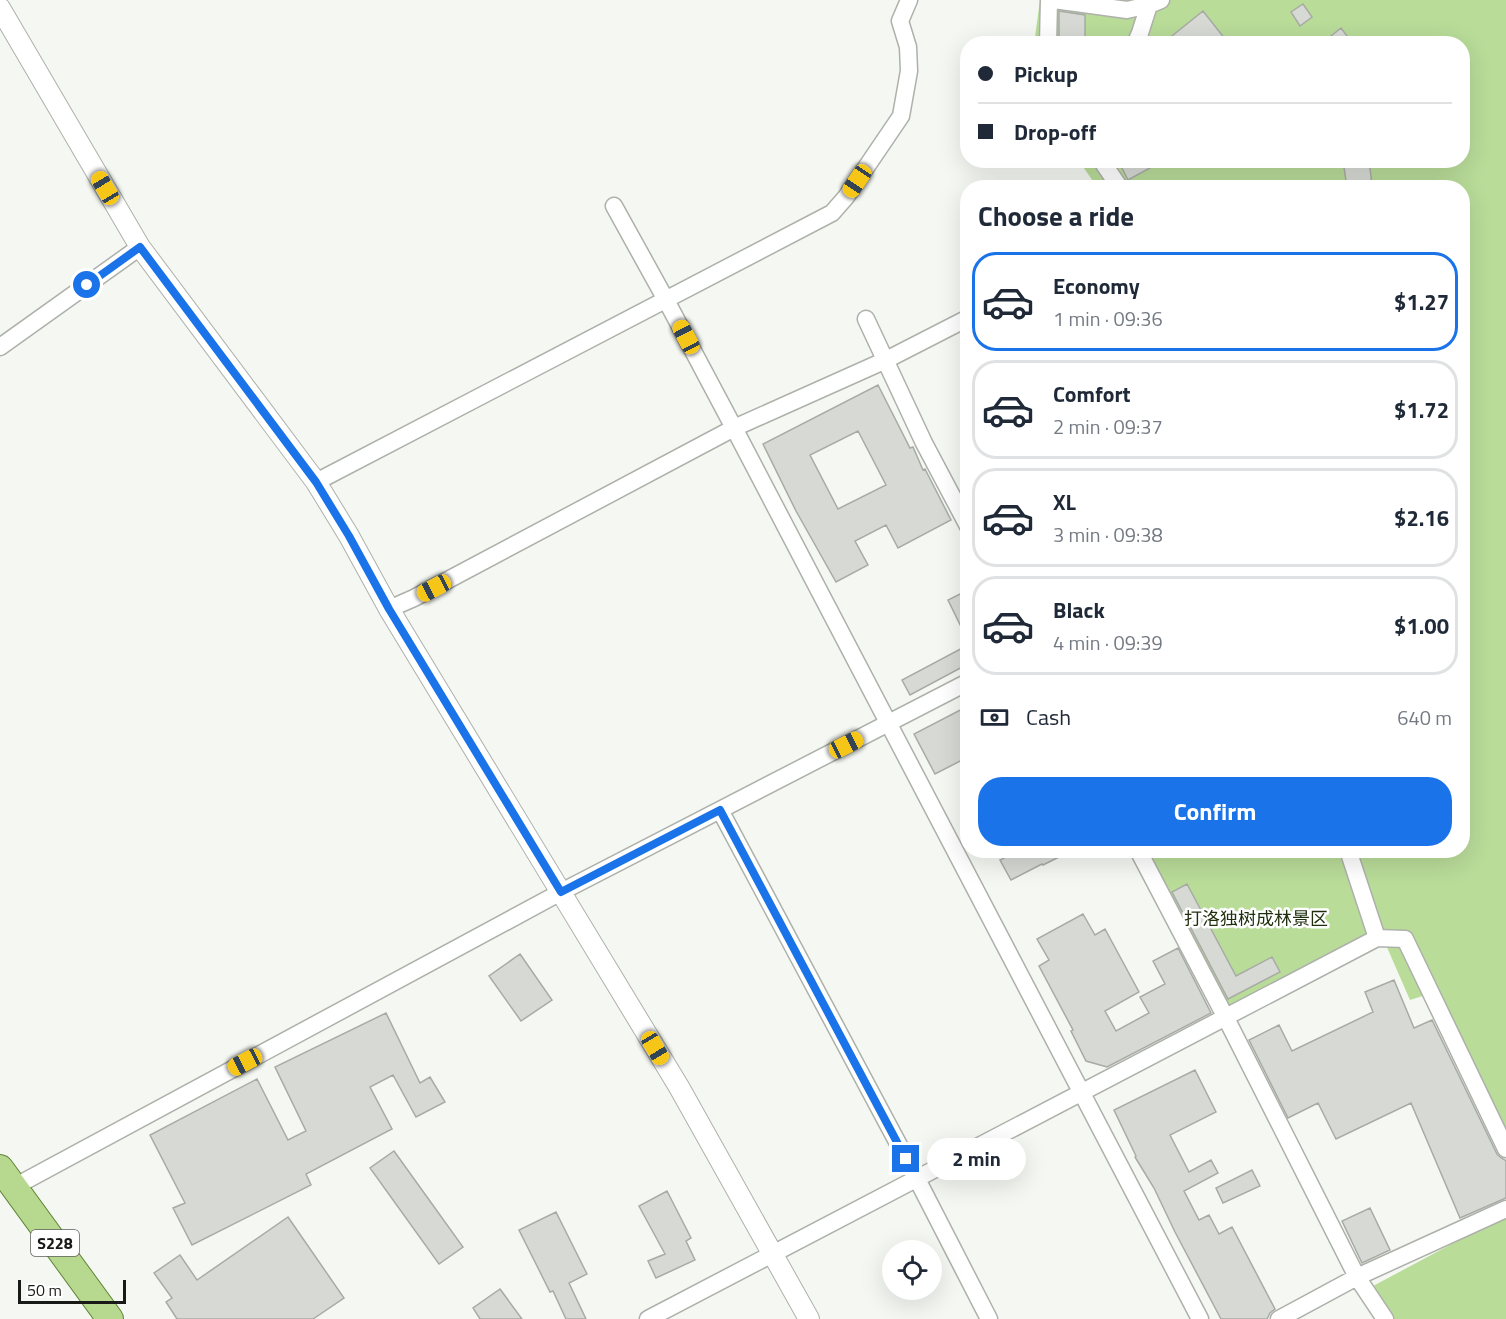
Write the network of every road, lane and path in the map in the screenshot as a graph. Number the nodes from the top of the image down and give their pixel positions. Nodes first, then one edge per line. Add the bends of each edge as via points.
1 (909, 0) edge
2 (1049, 0) edge
3 (1054, 0) edge
4 (1155, 2) edge
5 (0, 8) edge
6 (1048, 36) edge
7 (1139, 36) edge
8 (614, 206) dead end
9 (140, 247) junction
10 (666, 300) junction
11 (866, 319) dead end
12 (960, 322) edge
13 (0, 347) edge
14 (886, 360) junction
15 (734, 428) junction
16 (316, 482) junction
17 (960, 511) edge
18 (389, 609) junction
19 (960, 686) edge
20 (888, 723) junction
21 (720, 810) junction
22 (1142, 858) edge
23 (1351, 858) edge
24 (561, 892) junction
25 (1377, 938) junction
26 (1226, 1018) junction
27 (1083, 1093) junction
28 (1506, 1149) edge
29 (7, 1177) edge
30 (917, 1179) junction
31 (1506, 1209) edge
32 (773, 1255) junction
33 (1357, 1277) junction
34 (110, 1319) edge
35 (648, 1319) edge
36 (809, 1319) edge
37 (989, 1319) edge
38 (1200, 1319) edge
39 (1278, 1319) edge
40 (1385, 1319) edge

1 - 10 street via 900,21 908,47 909,70 901,116 846,197 832,213
2 - 6 street
3 - 4 street via 1124,10
4 - 7 street
5 - 9 street
8 - 10 street
9 - 13 street
9 - 16 street
10 - 15 street
10 - 16 street
11 - 14 street
12 - 14 street
14 - 15 street
14 - 17 street
15 - 18 street
15 - 20 street
16 - 18 street
18 - 24 street
19 - 20 street
20 - 21 street
20 - 27 street
21 - 24 street
21 - 30 street
22 - 26 street
23 - 25 street
24 - 29 street
24 - 32 street via 679,1087
25 - 26 street
25 - 28 street via 1405,939
26 - 27 street
26 - 33 street
27 - 30 street
27 - 38 street
29 - 34 main road, S228
30 - 32 street
30 - 37 street
31 - 33 street
32 - 35 street
32 - 36 street
33 - 39 street
33 - 40 street

